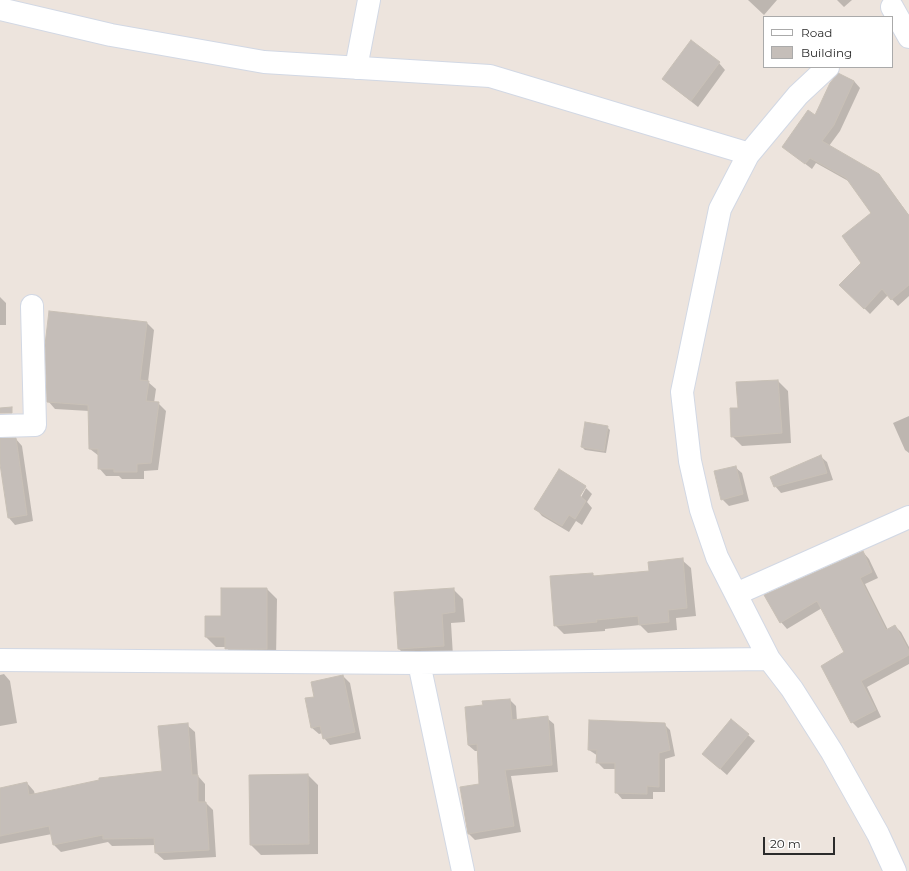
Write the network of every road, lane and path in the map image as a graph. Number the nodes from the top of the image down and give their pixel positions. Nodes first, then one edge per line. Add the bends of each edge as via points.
1 (369, 0) edge
2 (894, 8) edge
3 (0, 9) edge
4 (909, 37) edge
5 (356, 68) junction
6 (827, 68) edge
7 (748, 155) junction
8 (32, 306) dead end
9 (0, 426) edge
10 (909, 517) edge
11 (736, 594) junction
12 (769, 659) junction
13 (0, 660) edge
14 (419, 663) junction
15 (463, 871) edge
16 (895, 871) edge

1 - 5 street
2 - 4 street
3 - 5 street via 111,35 264,62
5 - 7 street via 490,76
6 - 7 street via 798,95
7 - 11 street via 720,209 682,392 690,461 702,510 717,558
8 - 9 street via 35,425
10 - 11 street
11 - 12 street
12 - 14 street
12 - 16 street via 792,689 832,752 878,834
13 - 14 street
14 - 15 street

